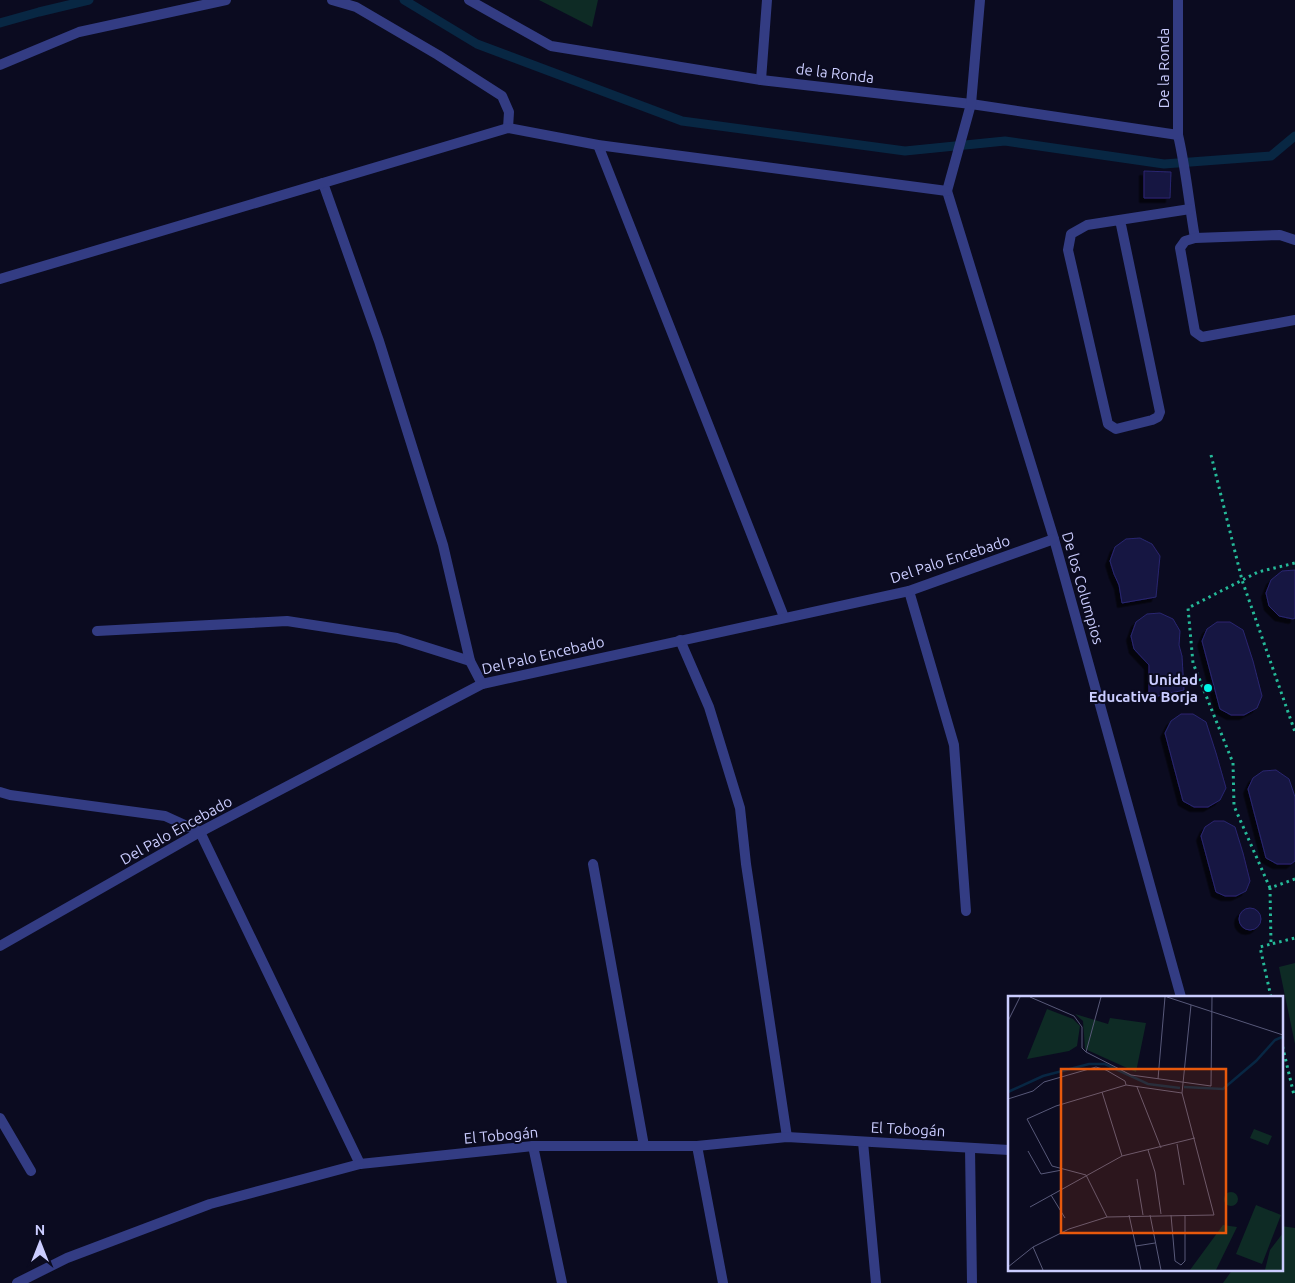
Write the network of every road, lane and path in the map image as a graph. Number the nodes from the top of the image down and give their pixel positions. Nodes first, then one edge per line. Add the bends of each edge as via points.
1 (226, 0) edge
2 (332, 0) edge
3 (469, 0) edge
4 (767, 0) edge
5 (980, 0) edge
6 (1178, 0) edge
7 (0, 65) edge
8 (761, 80) junction
9 (971, 104) junction
10 (508, 128) junction
11 (1178, 135) junction
12 (598, 145) junction
13 (323, 183) junction
14 (947, 191) junction
15 (1190, 208) junction
16 (1120, 220) junction
17 (1195, 238) junction
18 (1295, 240) edge
19 (0, 279) edge
20 (1295, 320) edge
21 (1211, 455) dead end
22 (1054, 539) junction
23 (1295, 564) edge
24 (1242, 580) junction
25 (909, 591) junction
26 (784, 617) junction
27 (97, 630) dead end
28 (680, 640) junction
29 (470, 661) junction
30 (482, 684) junction
31 (1295, 732) edge
32 (3, 795) edge
33 (200, 832) junction
34 (593, 864) dead end
35 (1295, 879) edge
36 (1270, 888) junction
37 (966, 911) dead end
38 (1295, 938) edge
39 (1272, 944) junction
40 (0, 946) edge
41 (1181, 996) edge
42 (1271, 996) edge
43 (1282, 1044) edge
44 (1294, 1095) edge
45 (0, 1118) edge
46 (787, 1137) junction
47 (863, 1142) junction
48 (533, 1146) junction
49 (644, 1146) junction
50 (697, 1146) junction
51 (970, 1148) junction
52 (1008, 1150) edge
53 (360, 1164) junction
54 (31, 1172) dead end
55 (17, 1283) edge
56 (562, 1283) edge
57 (723, 1283) edge
58 (876, 1283) edge
59 (972, 1283) edge

1 - 7 street via 79,32
2 - 10 street via 356,7 502,96 509,112
3 - 8 street, de la Ronda via 551,46
4 - 8 street
5 - 9 street
6 - 11 street, De la Ronda
8 - 9 street, de la Ronda
9 - 11 street, de la Ronda
9 - 14 street
10 - 12 street
10 - 13 street
11 - 15 street, De la Ronda
12 - 14 street
12 - 26 street
13 - 19 street
13 - 29 street via 379,341 443,545
14 - 22 street, De los Columpios
15 - 16 street
15 - 17 street, De la Ronda
16 - 16 street via 1160,412 1152,420 1116,429 1108,424 1068,250 1071,234 1087,225
17 - 18 street via 1280,235
17 - 20 street via 1185,241 1180,248 1195,332 1202,337 1211,336
21 - 24 path
22 - 25 street, Del Palo Encebado
22 - 41 street, De los Columpios
23 - 24 path via 1258,572
24 - 31 path
24 - 36 path via 1188,608 1194,663 1233,763 1234,806
25 - 26 street, Del Palo Encebado
25 - 37 street via 954,745
26 - 28 street, Del Palo Encebado
27 - 29 street via 287,622 396,638
28 - 30 street, Del Palo Encebado
28 - 46 street via 709,707 740,808
29 - 30 street
30 - 33 street, Del Palo Encebado
32 - 33 street via 164,816
33 - 40 street, Del Palo Encebado
33 - 53 street
34 - 49 street
35 - 36 path
36 - 39 path
38 - 39 path
39 - 42 path via 1260,947
43 - 44 path
45 - 54 street
46 - 47 street, El Tobogán
46 - 50 street, El Tobogán
47 - 51 street, El Tobogán
47 - 58 street
48 - 49 street, El Tobogán
48 - 53 street, El Tobogán
48 - 56 street
49 - 50 street, El Tobogán
50 - 57 street
51 - 52 street, El Tobogán
51 - 59 street
53 - 55 street, El Tobogán via 210,1204 67,1258

